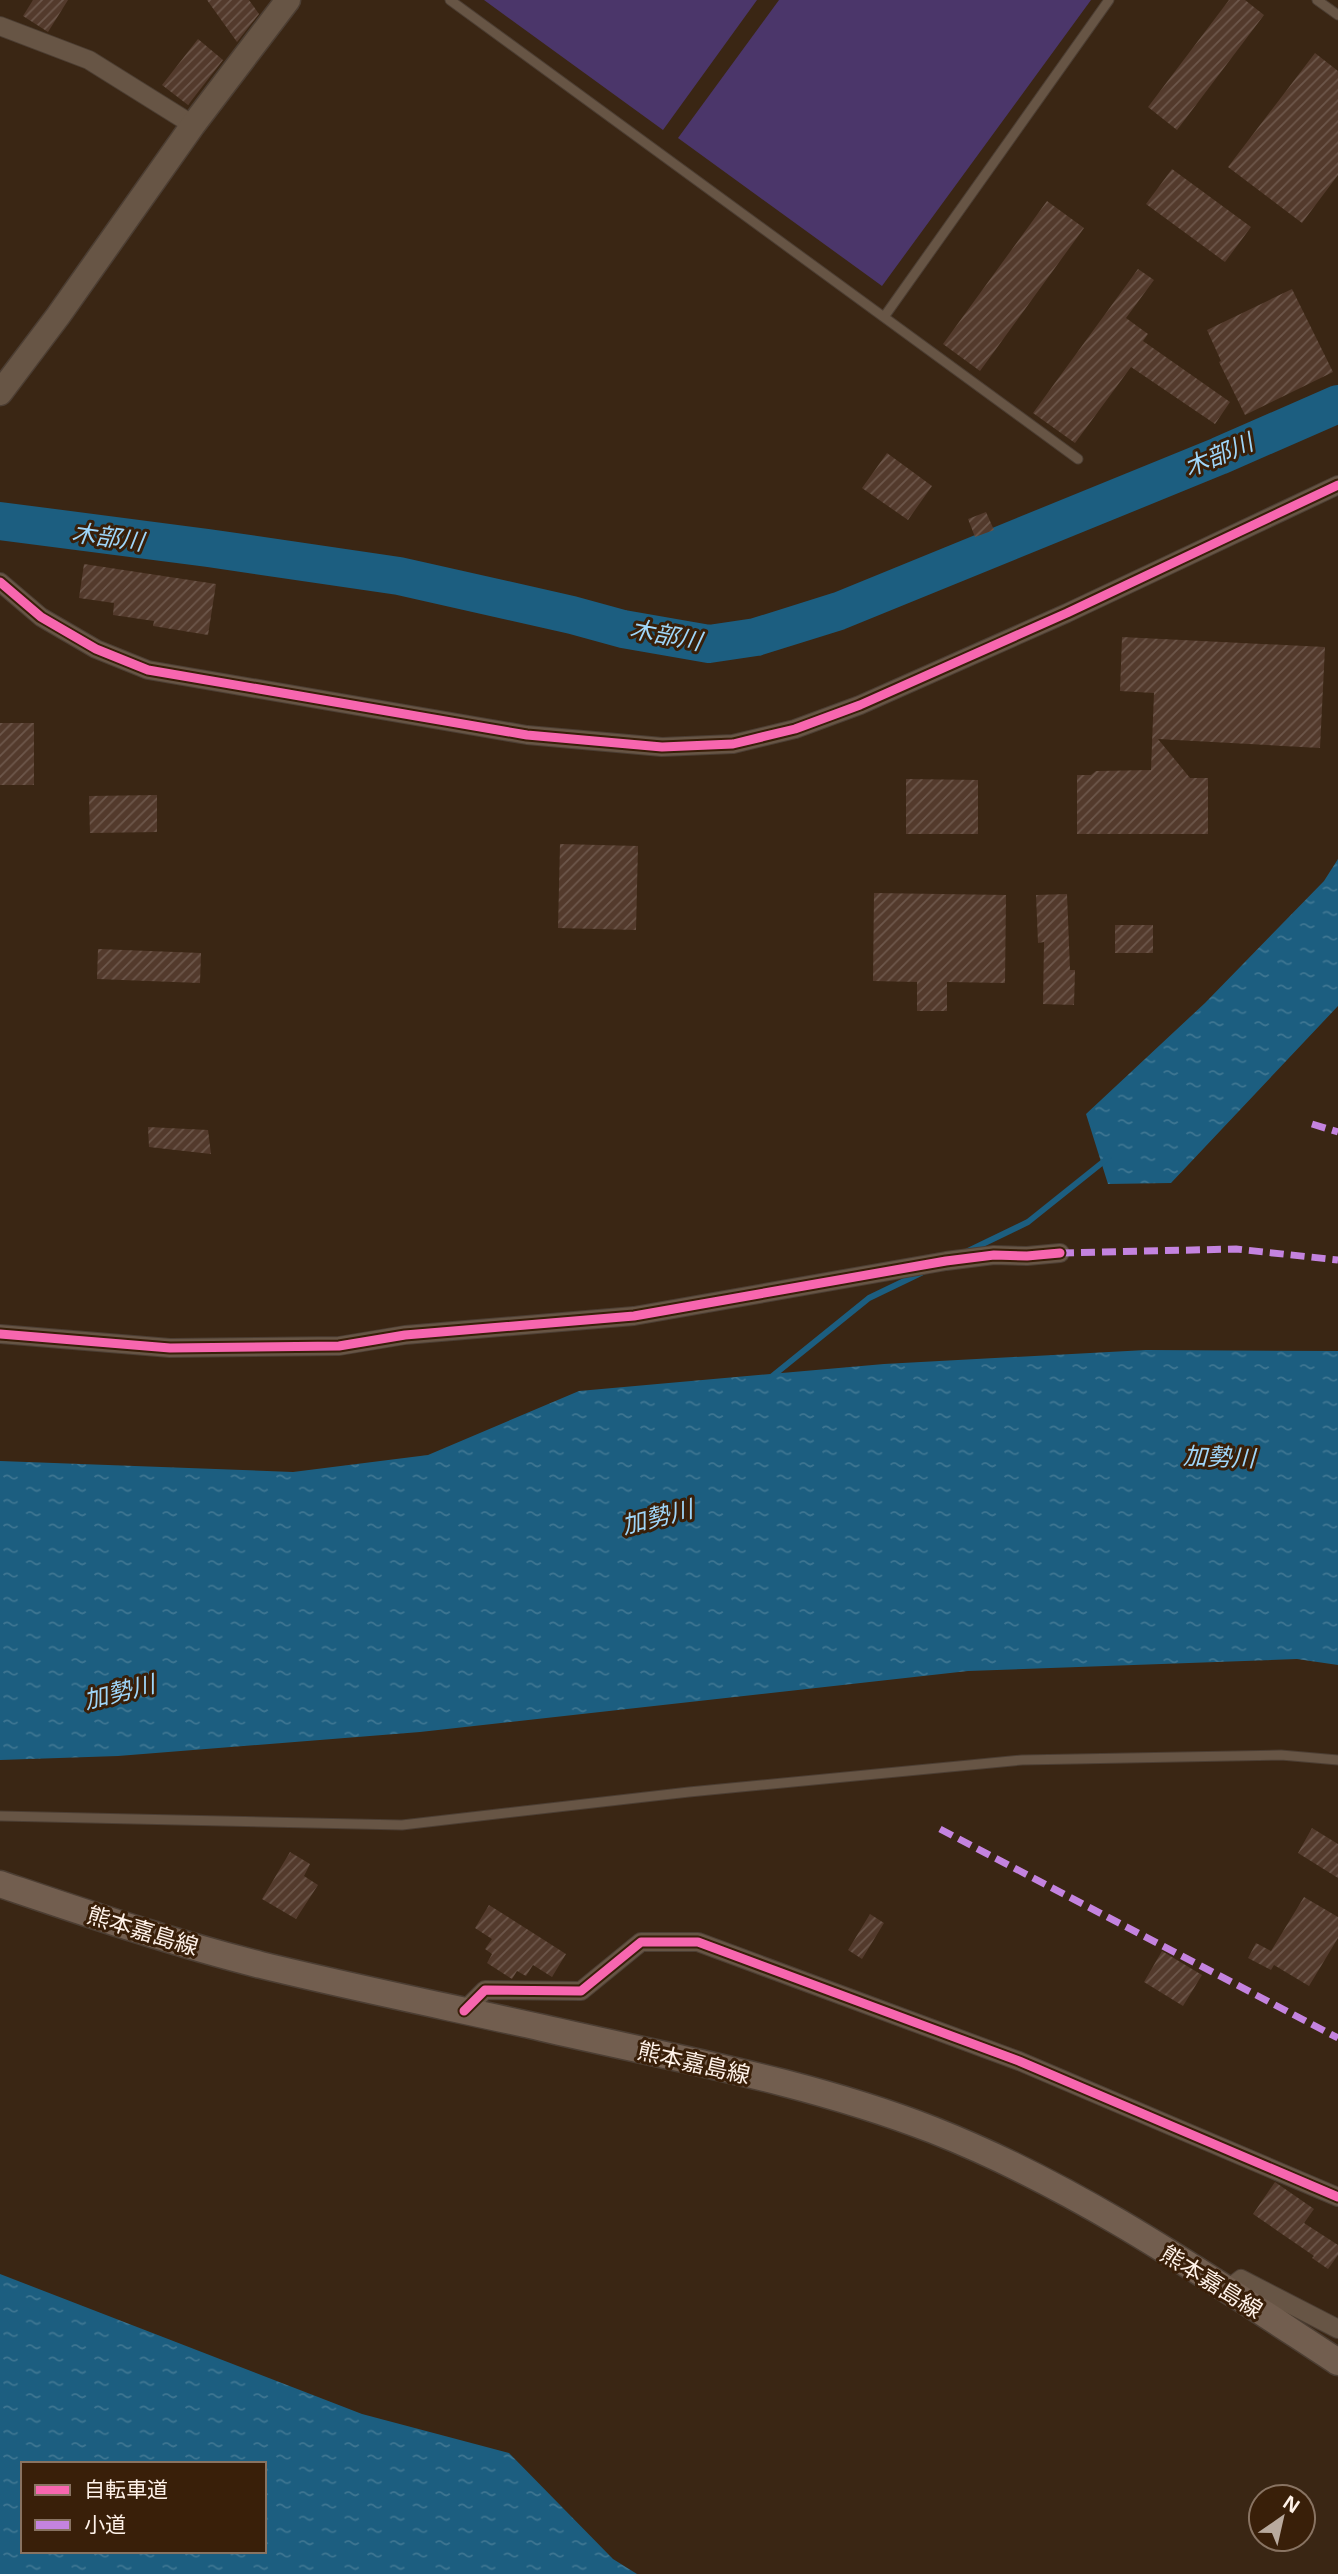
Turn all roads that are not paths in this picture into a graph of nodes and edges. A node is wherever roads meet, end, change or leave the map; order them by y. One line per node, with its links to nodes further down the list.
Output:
1 (288, 0): 7 (street)
2 (450, 0): 8 (lane)
3 (1109, 0): 8 (lane)
4 (1317, 0): 5 (lane)
5 (1338, 15)
6 (0, 26): 7 (street)
7 (193, 125): 9 (street)
8 (884, 317): 10 (lane)
9 (0, 393)
10 (1077, 459)
11 (1338, 485): 12 (street)
12 (0, 582)
13 (1060, 1253): 14 (street)
14 (0, 1334)
15 (1338, 1760): 16 (lane)
16 (0, 1816)
17 (0, 1884): 18 (main road, 熊本嘉島線)
18 (464, 2011): 19 (street); 20 (main road, 熊本嘉島線)
19 (1338, 2197)
20 (1227, 2290): 21 (street); 22 (main road, 熊本嘉島線)
21 (1338, 2329)
22 (1338, 2362)

